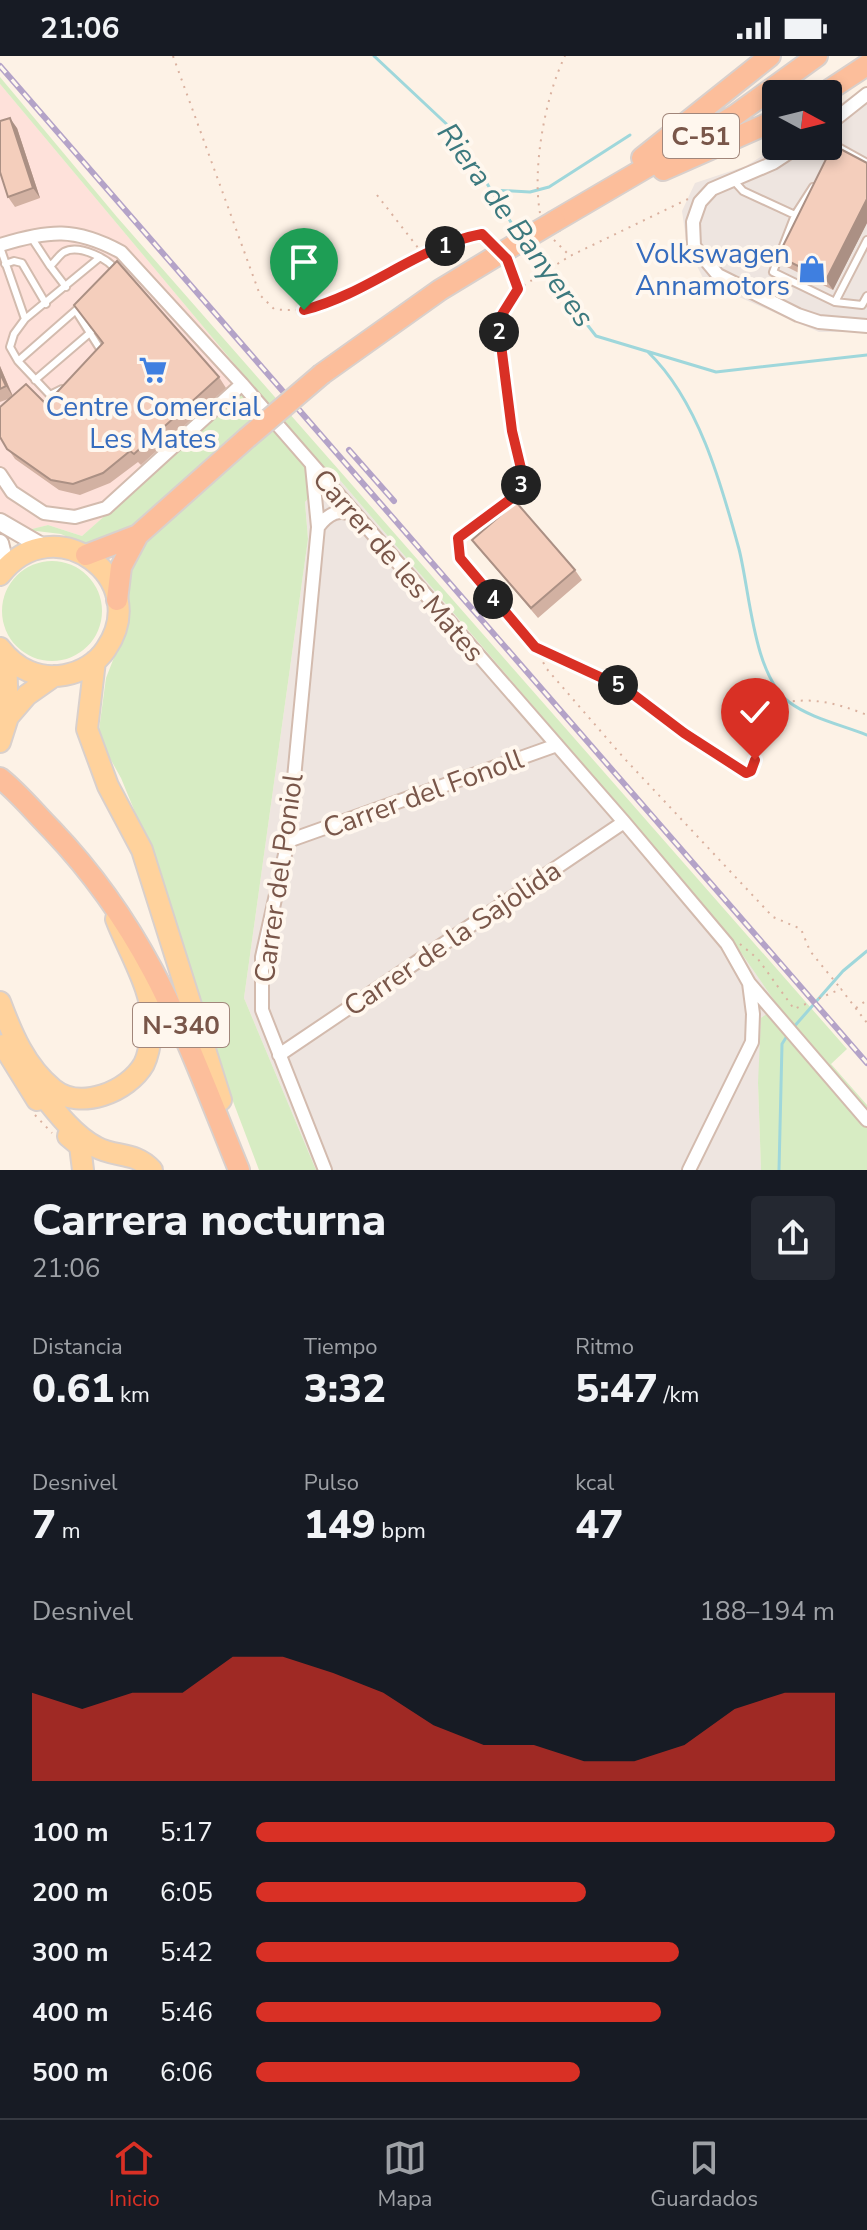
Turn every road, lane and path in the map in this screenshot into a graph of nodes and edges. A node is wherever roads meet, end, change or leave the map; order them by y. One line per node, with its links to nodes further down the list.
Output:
1 (173, 56): 23 (path)
2 (565, 56): 17 (path)
3 (770, 56): 18 (highway, C-51)
4 (817, 56): 18 (highway, C-51)
5 (867, 65): 6 (highway)
6 (842, 81)
7 (867, 94): 8 (street)
8 (842, 114)
9 (762, 126): 18 (highway)
10 (842, 149): 12 (lane)
11 (773, 160): 13 (street)
12 (867, 163)
13 (734, 181): 15 (street); 19 (lane)
14 (816, 181): 19 (lane)
15 (709, 193): 30 (path); 37 (street)
16 (377, 195): 23 (path)
17 (539, 195)
18 (579, 207): 24 (highway, C-51, bridge)
19 (795, 215): 33 (lane)
20 (31, 237): 22 (street, Carrer de les Mates); 27 (lane); 43 (street, Carrer de les Mates)
21 (867, 240): 33 (lane)
22 (0, 246): 26 (lane)
23 (429, 253): 24 (path)
24 (498, 253): 30 (path); 50 (highway, C-51, bridge)
25 (99, 258): 27 (lane); 28 (lane); 29 (lane)
26 (5, 264): 34 (lane); 36 (lane)
27 (50, 266): 29 (lane)
28 (106, 284)
29 (66, 287): 34 (lane)
30 (518, 289): 56 (path)
31 (867, 296): 33 (lane)
32 (86, 302): 35 (lane)
33 (835, 302)
34 (46, 304): 36 (lane)
35 (76, 311): 38 (lane); 40 (lane)
36 (25, 319): 40 (lane)
37 (867, 326)
38 (91, 332): 39 (lane); 41 (lane)
39 (102, 356)
40 (18, 361): 41 (lane)
41 (35, 380): 42 (lane)
42 (68, 384)
43 (242, 384): 44 (street, Carrer de les Mates); 45 (street)
44 (311, 465): 46 (street, Carrer de les Mates); 49 (street, Carrer del Poniol)
45 (0, 474)
46 (336, 492): 48 (street, Carrer de les Mates); 49 (street, Carrer del Poniol)
47 (0, 522): 52 (street)
48 (364, 523): 49 (street); 63 (street, Carrer de les Mates)
49 (318, 527): 66 (street, Carrer del Poniol)
50 (138, 535): 53 (highway, C-51); 55 (highway, C-51)
51 (0, 543): 54 (street)
52 (43, 547): 53 (main road); 54 (main road)
53 (86, 555): 55 (main road)
54 (3, 571)
55 (117, 600): 58 (main road)
56 (535, 647): 60 (path); 70 (path)
57 (3, 652): 59 (main road); 61 (main road)
58 (95, 661): 59 (main road); 83 (main road)
59 (54, 676): 61 (main road)
60 (867, 715)
61 (8, 717): 62 (main road)
62 (0, 742)
63 (557, 745): 65 (street, Carrer de les Mates); 66 (street, Carrer del Fonoll)
64 (4, 782): 67 (highway, N-340)
65 (624, 822): 68 (street, Carrer de les Mates); 77 (street, Carrer de la Sajolida)
66 (288, 841): 77 (street, Carrer del Poniol)
67 (104, 889): 72 (main road); 82 (highway, N-340)
68 (727, 944): 69 (street, Carrer de les Mates); 70 (path)
69 (749, 983): 78 (street); 85 (street)
70 (841, 989): 73 (path)
71 (867, 1000): 73 (path)
72 (0, 1002)
73 (855, 1008): 75 (path)
74 (0, 1021): 79 (main road)
75 (867, 1023)
76 (0, 1037): 80 (main road)
77 (279, 1055): 84 (street, Carrer del Poniol)
78 (867, 1120)
79 (112, 1153): 80 (main road); 81 (main road)
80 (84, 1170)
81 (152, 1170)
82 (239, 1170)
83 (248, 1170)
84 (325, 1170)
85 (689, 1170)

